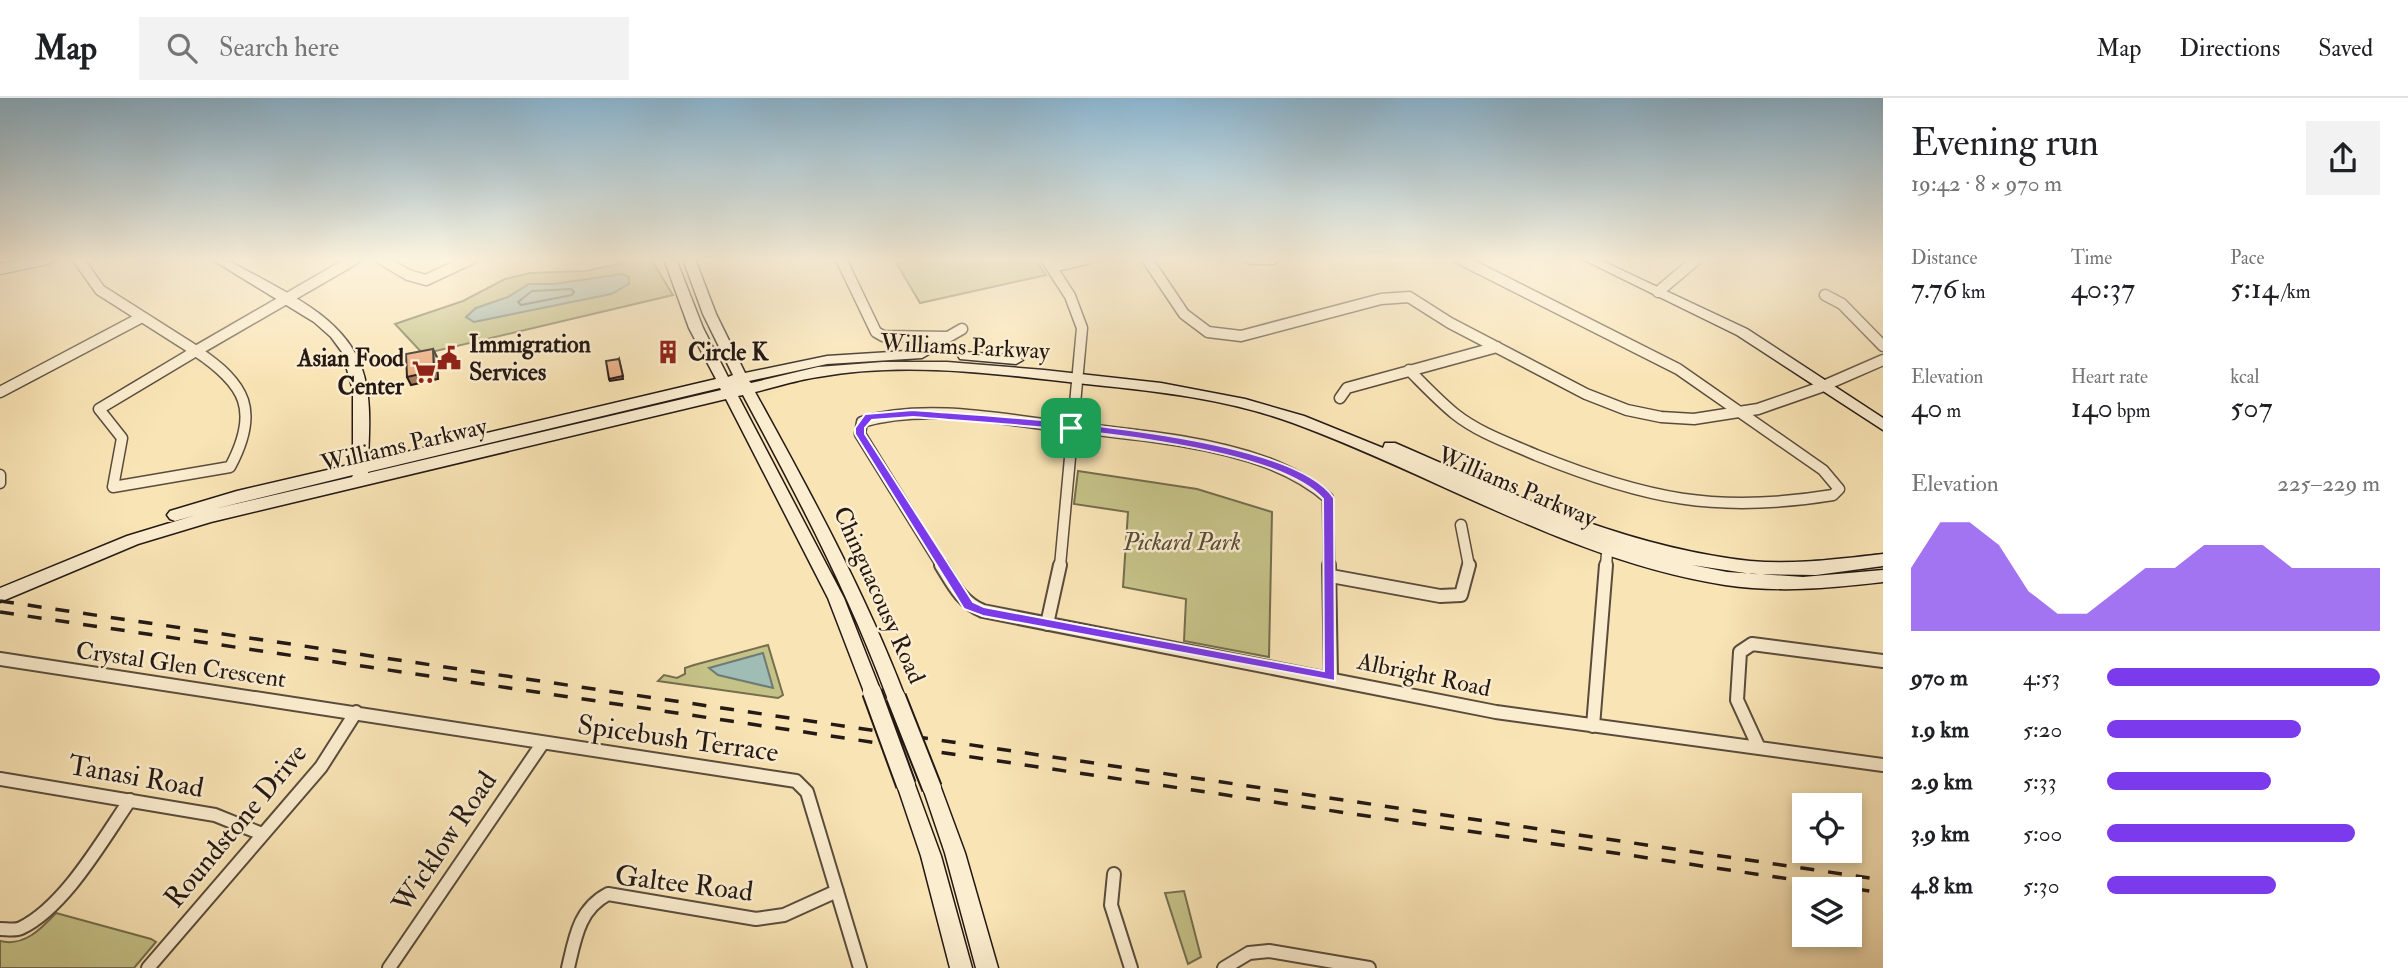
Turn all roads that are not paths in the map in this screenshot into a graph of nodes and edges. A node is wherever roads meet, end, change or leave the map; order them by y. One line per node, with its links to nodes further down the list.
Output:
1 (116, 300): 14 (street)
2 (284, 300): 18 (street)
3 (286, 300): 29 (main road)
4 (685, 300): 22 (main road, Chinguacousy Road)
5 (705, 300): 22 (main road, Chinguacousy Road)
6 (860, 300): 15 (street)
7 (1071, 300): 21 (street)
8 (1175, 300): 9 (street)
9 (1386, 300)
10 (1414, 300): 17 (street)
11 (1540, 300): 26 (street)
12 (1674, 300): 23 (main road)
13 (1834, 300): 16 (street)
14 (142, 317): 18 (street); 24 (street)
15 (962, 329)
16 (1883, 346)
17 (1497, 347): 20 (street); 26 (street)
18 (195, 352): 18 (street)
19 (1883, 360): 23 (street)
20 (1409, 370): 25 (street); 26 (street)
21 (1079, 373): 22 (main road, Williams Parkway); 28 (street); 33 (main road, Williams Parkway)
22 (737, 387): 29 (main road, Williams Parkway); 58 (main road, Chinguacousy Road, bridge); 59 (main road, Chinguacousy Road, bridge)
23 (1825, 387): 26 (street); 27 (main road)
24 (0, 392)
25 (1340, 398)
26 (1744, 415)
27 (1883, 425)
28 (1071, 428): 35 (street); 39 (street); 39 (street, Albright Road)
29 (360, 474): 37 (main road, Williams Parkway); 38 (main road, Williams Parkway)
30 (0, 475): 31 (street)
31 (0, 484)
32 (1461, 525): 35 (street)
33 (1608, 545): 34 (main road, Williams Parkway); 36 (main road, Williams Parkway); 44 (street)
34 (1883, 560)
35 (1331, 576): 42 (street)
36 (1883, 576)
37 (0, 586)
38 (0, 596)
39 (1047, 624): 42 (street, Albright Road)
40 (0, 659): 43 (street, Crystal Glen Crescent)
41 (1883, 661): 46 (street)
42 (1331, 677): 44 (street, Albright Road)
43 (356, 712): 45 (street, Spicebush Terrace); 50 (street, Roundstone Drive)
44 (1593, 726): 46 (street, Albright Road)
45 (542, 744): 52 (street, Spicebush Terrace); 55 (street, Wicklow Road)
46 (1759, 748): 47 (street, Albright Road)
47 (1883, 765)
48 (0, 779): 49 (street, Tanasi Road)
49 (130, 800): 50 (street, Tanasi Road); 53 (street)
50 (262, 834): 54 (street, Roundstone Drive)
51 (1114, 874): 60 (street)
52 (836, 891): 56 (street, Galtee Road); 57 (street, Spicebush Terrace)
53 (0, 929)
54 (148, 968)
55 (389, 968)
56 (568, 968)
57 (860, 968)
58 (961, 968)
59 (987, 968)
60 (1131, 968)
61 (1224, 968): 62 (street)
62 (1369, 968)

